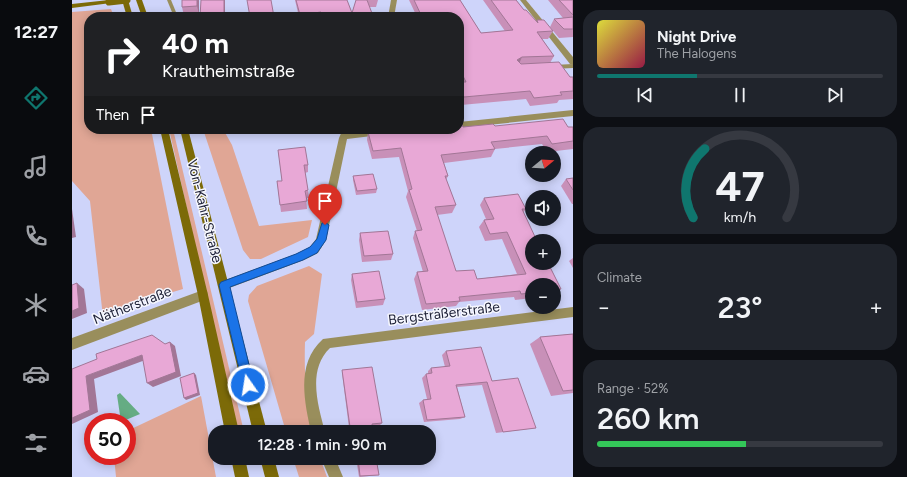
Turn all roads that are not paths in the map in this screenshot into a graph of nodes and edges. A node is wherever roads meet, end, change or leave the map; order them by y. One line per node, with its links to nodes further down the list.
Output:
1 (126, 0): 6 (main road, bridge); 7 (main road)
2 (139, 0): 8 (main road)
3 (169, 0): 9 (lane)
4 (394, 0): 10 (street)
5 (523, 0): 11 (street)
6 (72, 6)
7 (129, 12)
8 (143, 12)
9 (174, 12)
10 (392, 12)
11 (573, 62)
12 (573, 66): 13 (lane)
13 (550, 67)
14 (573, 113): 15 (street)
15 (464, 124)
16 (165, 134): 20 (main road, Von-Kahr-Straße)
17 (185, 134): 19 (main road, Von-Kahr-Straße)
18 (346, 134): 19 (street)
19 (224, 285): 24 (main road, Von-Kahr-Straße)
20 (203, 295): 22 (street, Nätherstraße); 23 (main road, Von-Kahr-Straße)
21 (573, 312): 25 (street, Bergsträßerstraße)
22 (72, 344)
23 (231, 425)
24 (258, 425)
25 (316, 425)
26 (239, 465): 29 (main road)
27 (269, 465): 30 (main road)
28 (331, 465): 31 (street)
29 (242, 477)
30 (272, 477)
31 (336, 477)

